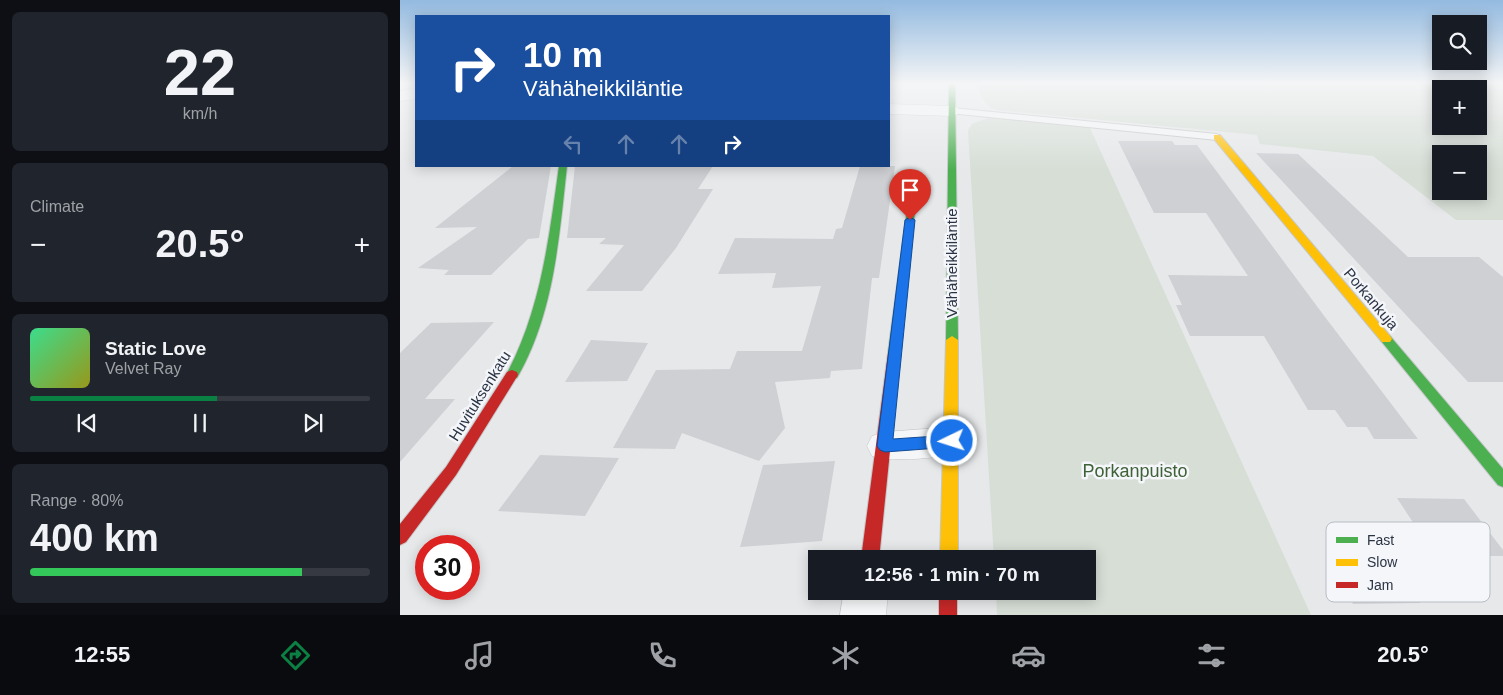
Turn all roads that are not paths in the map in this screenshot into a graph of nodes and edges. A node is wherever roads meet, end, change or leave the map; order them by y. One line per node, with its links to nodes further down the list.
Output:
1 (952, 113): 6 (street, Vähäheikkiläntie)
2 (969, 113): 3 (lane)
3 (1217, 137): 8 (street, Porkankuja)
4 (563, 167): 9 (street, Huvituksenkatu)
5 (914, 182): 7 (street)
6 (952, 441): 7 (street); 11 (street, Vähäheikkiläntie)
7 (885, 446): 10 (street)
8 (1503, 480)
9 (400, 537)
10 (871, 550)
11 (949, 550)
12 (865, 600): 14 (street)
13 (948, 600): 15 (street)
14 (863, 615)
15 (948, 615)

